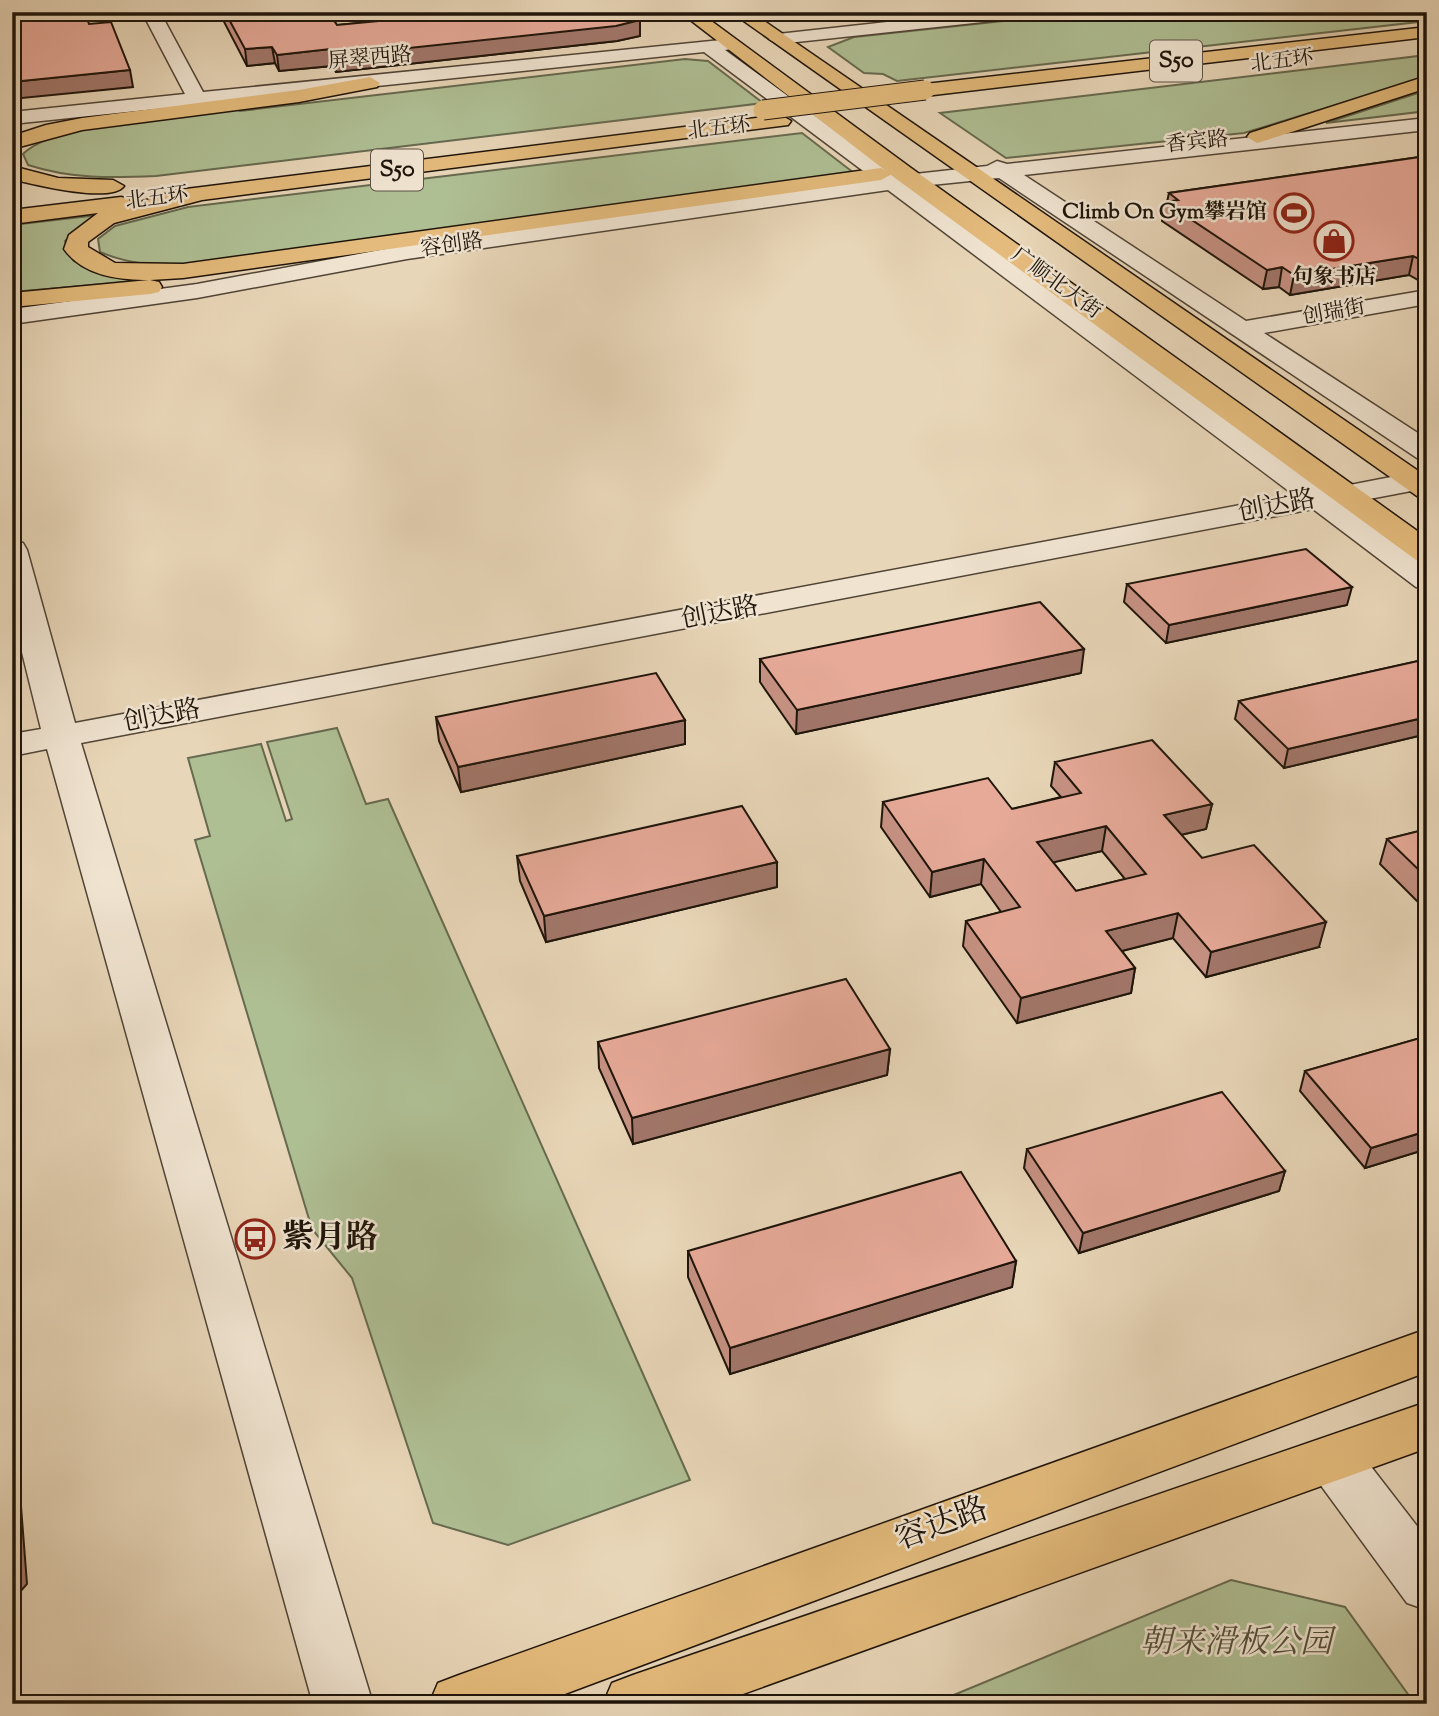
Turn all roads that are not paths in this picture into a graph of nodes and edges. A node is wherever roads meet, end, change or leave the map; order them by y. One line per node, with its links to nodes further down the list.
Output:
1 (151, 12): 17 (street)
2 (688, 12): 11 (main road)
3 (738, 12): 10 (main road, 广顺北大街)
4 (934, 12): 6 (street)
5 (1029, 12): 7 (street)
6 (914, 13): 8 (street)
7 (959, 16): 10 (street)
8 (809, 17)
9 (1427, 32): 16 (main road, 北五环 / S50)
10 (778, 39): 24 (main road, 广顺北大街)
11 (731, 44): 13 (street, 屏翠西路); 26 (main road)
12 (1427, 45): 16 (main road, 北五环 / S50)
13 (709, 47): 15 (street, 屏翠西路); 26 (street)
14 (1427, 82): 22 (main road)
15 (370, 83): 17 (street, 屏翠西路); 23 (main road)
16 (933, 96): 27 (main road, 北五环 / S50, bridge); 28 (main road, 北五环 / S50)
17 (197, 99): 18 (street, 屏翠西路)
18 (49, 115): 20 (main road)
19 (1427, 117): 22 (street, 香宾路)
20 (12, 120)
21 (1427, 124): 22 (street, 香宾路)
22 (1252, 141): 24 (street, 香宾路)
23 (12, 143)
24 (986, 171): 26 (street, 香宾路); 32 (street); 33 (main road, 广顺北大街)
25 (12, 172): 29 (main road, 北五环)
26 (898, 178): 28 (main road); 31 (street, 容创路); 38 (street)
27 (160, 183)
28 (202, 194): 30 (main road, 北五环 / S50)
29 (12, 201)
30 (12, 217)
31 (407, 252): 35 (main road); 36 (street, 容创路)
32 (1135, 258): 33 (main road); 37 (street)
33 (1138, 287): 39 (main road, 广顺北大街)
34 (1427, 297): 37 (street, 创瑞街)
35 (12, 300)
36 (12, 317)
37 (1242, 329): 41 (street)
38 (1116, 338): 40 (main road, 广顺北大街); 43 (street)
39 (1355, 441): 40 (main road); 42 (main road, 广顺北大街)
40 (1284, 450): 43 (main road, 广顺北大街)
41 (1427, 452)
42 (1422, 483): 43 (street, 创达路)
43 (1332, 497): 44 (main road, 广顺北大街); 46 (street); 47 (street, 创达路)
44 (1422, 538)
45 (12, 550): 47 (street)
46 (1427, 580)
47 (61, 736): 48 (street, 创达路); 53 (street)
48 (12, 745)
49 (1427, 1350): 54 (main road, 容达路)
50 (1427, 1425): 51 (main road)
51 (1333, 1459): 52 (street); 55 (main road)
52 (1427, 1584)
53 (342, 1704)
54 (459, 1704)
55 (632, 1704)

